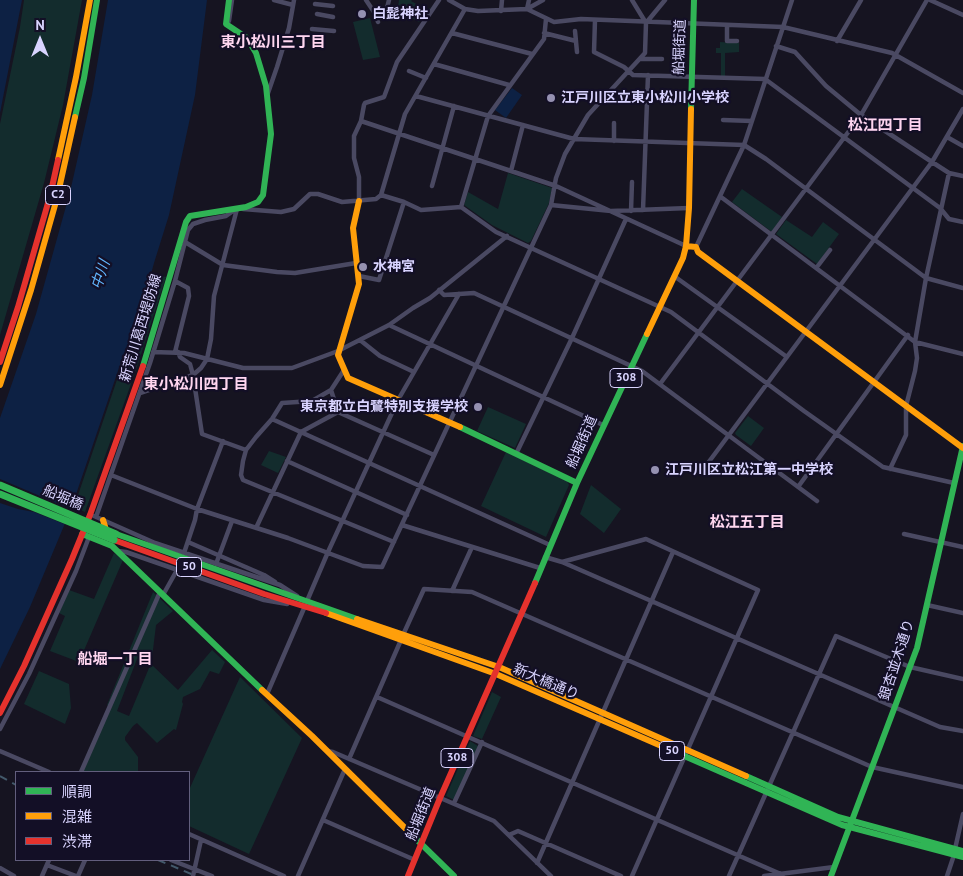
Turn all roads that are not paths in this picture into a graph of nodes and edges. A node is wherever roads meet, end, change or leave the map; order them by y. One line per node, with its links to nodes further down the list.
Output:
1 (90, 0): 143 (main road, C2)
2 (97, 0): 153 (main road, C2)
3 (229, 0): 35 (main road)
4 (232, 0): 35 (street)
5 (274, 0): 19 (street)
6 (366, 0): 25 (street)
7 (389, 0): 25 (street)
8 (439, 0): 68 (street)
9 (449, 0): 23 (street)
10 (502, 0): 24 (street)
11 (529, 0): 22 (street)
12 (543, 0): 22 (street)
13 (632, 0): 32 (street)
14 (665, 0): 32 (street)
15 (694, 0): 33 (main road, 船堀街道 / 308)
16 (792, 0): 36 (street)
17 (861, 0): 44 (street)
18 (928, 0): 27 (street); 48 (street)
19 (293, 2): 60 (street)
20 (315, 4): 21 (street)
21 (333, 6)
22 (527, 9): 24 (street); 29 (street)
23 (466, 10): 24 (street); 41 (street)
24 (501, 10)
25 (374, 12): 31 (street)
26 (317, 14): 28 (street)
27 (963, 15)
28 (333, 17)
29 (546, 19): 30 (street); 40 (street)
30 (595, 20): 32 (street); 53 (street)
31 (378, 22)
32 (646, 23): 33 (street); 49 (street)
33 (694, 24): 34 (street); 55 (main road, 船堀街道 / 308)
34 (727, 25): 36 (street); 43 (street)
35 (229, 26): 60 (main road, 新荒川葛西堤防線)
36 (783, 27): 44 (street); 45 (street)
37 (312, 29): 38 (street)
38 (334, 31)
39 (575, 31): 42 (street)
40 (544, 32): 42 (street); 47 (street)
41 (452, 33): 47 (street); 51 (street)
42 (576, 41): 46 (street)
43 (737, 41)
44 (837, 41): 48 (street)
45 (776, 46): 57 (street); 64 (street)
46 (577, 52)
47 (532, 54): 58 (street)
48 (895, 54): 59 (street); 64 (street)
49 (641, 59): 50 (street); 53 (street)
50 (662, 59)
51 (434, 64): 56 (street); 58 (street)
52 (409, 71): 56 (street)
53 (630, 72): 54 (street); 74 (street)
54 (648, 75): 55 (street); 76 (street)
55 (692, 77): 57 (street); 77 (main road, 船堀街道 / 308)
56 (426, 78): 61 (street)
57 (766, 79): 67 (street); 72 (street)
58 (509, 85): 65 (street)
59 (963, 93)
60 (267, 94): 97 (main road, 新荒川葛西堤防線)
61 (416, 96): 62 (street); 71 (street)
62 (454, 106): 65 (street); 80 (street)
63 (963, 109): 73 (street)
64 (861, 114): 72 (street); 82 (street)
65 (488, 116): 70 (street); 81 (street)
66 (723, 120): 67 (street)
67 (752, 121): 78 (street)
68 (361, 122): 71 (street); 93 (street)
69 (614, 123): 75 (street)
70 (523, 125): 74 (street); 83 (street)
71 (398, 134): 80 (street); 91 (street)
72 (844, 137): 89 (street); 90 (street)
73 (947, 137): 79 (street); 82 (street)
74 (574, 139): 75 (street); 88 (street)
75 (614, 141): 76 (street)
76 (645, 142): 77 (street); 100 (street)
77 (690, 143): 78 (street); 98 (main road, 船堀街道 / 308)
78 (744, 145): 90 (street); 92 (street)
79 (963, 146)
80 (442, 148): 81 (street); 87 (street)
81 (474, 159): 83 (street); 96 (street)
82 (932, 162): 84 (street); 89 (street)
83 (511, 171): 88 (street)
84 (949, 172): 85 (street); 99 (street)
85 (963, 176)
86 (632, 182): 102 (street)
87 (432, 186)
88 (554, 186): 95 (street); 101 (street)
89 (912, 188): 99 (street); 107 (street)
90 (806, 189): 105 (street); 107 (street)
91 (381, 195): 93 (street); 94 (street)
92 (720, 197): 105 (street); 111 (street)
93 (359, 201): 97 (street); 113 (main road)
94 (404, 202): 96 (street); 116 (street)
95 (551, 205): 101 (street); 110 (street)
96 (461, 207): 106 (street)
97 (237, 208): 108 (street); 114 (street); 149 (main road, 新荒川葛西堤防線)
98 (688, 208): 100 (street); 109 (main road, 船堀街道 / 308)
99 (940, 208): 104 (street); 119 (street)
100 (643, 210): 102 (street)
101 (611, 211): 102 (street); 103 (street)
102 (631, 211)
103 (626, 219): 109 (street); 118 (street)
104 (963, 222)
105 (772, 234): 115 (street); 121 (street)
106 (507, 236): 110 (street); 124 (street)
107 (874, 240): 119 (street); 122 (street)
108 (184, 242): 114 (street); 120 (street)
109 (686, 246): 111 (main road); 117 (main road, 船堀街道 / 308)
110 (532, 247): 118 (street); 127 (street)
111 (696, 247): 121 (main road)
112 (830, 250): 115 (street)
113 (356, 263): 114 (street); 116 (main road)
114 (223, 265): 142 (street)
115 (817, 267): 122 (street)
116 (359, 276): 137 (main road)
117 (674, 276): 126 (main road, 船堀街道 / 308); 128 (street)
118 (598, 278): 126 (street); 133 (street)
119 (926, 278): 123 (street); 135 (street)
120 (175, 281): 138 (street); 139 (street)
121 (738, 281): 128 (street); 131 (main road)
122 (841, 285): 131 (street); 132 (street)
123 (963, 288)
124 (439, 290): 125 (street); 129 (street)
125 (459, 294): 127 (street); 136 (street)
126 (660, 306): 130 (street); 145 (main road, 船堀街道 / 308)
127 (504, 307): 133 (street); 144 (street)
128 (718, 307): 130 (street); 141 (street)
129 (389, 325): 134 (street); 136 (street)
130 (699, 332): 151 (street); 152 (street)
131 (807, 332): 141 (street); 150 (main road)
132 (908, 335): 135 (street); 150 (street)
133 (572, 338): 145 (street); 156 (street)
134 (360, 340): 137 (street); 147 (street)
135 (915, 342): 140 (street); 158 (street)
136 (430, 344): 144 (street); 147 (street)
137 (338, 350): 142 (street); 146 (main road)
138 (153, 352): 139 (street); 149 (street)
139 (176, 352): 142 (street); 148 (street)
140 (963, 354)
141 (787, 357): 151 (street)
142 (207, 359): 148 (street)
143 (0, 362)
144 (476, 365): 156 (street); 161 (street)
145 (632, 366): 152 (street); 162 (main road, 船堀街道 / 308)
146 (344, 370): 154 (street); 157 (main road)
147 (414, 372): 157 (street)
148 (193, 375): 155 (street); 167 (street)
149 (142, 377): 155 (street); 188 (main road, 新荒川葛西堤防線)
150 (874, 382): 158 (main road); 165 (street)
151 (767, 383): 165 (street); 166 (street)
152 (660, 384): 166 (street)
153 (0, 385)
154 (331, 390): 159 (street); 160 (street)
155 (140, 393): 176 (street)
156 (542, 396): 162 (street); 170 (street)
157 (398, 400): 161 (main road); 164 (street)
158 (906, 406): 168 (main road); 175 (street)
159 (338, 412): 163 (street); 164 (street)
160 (272, 419): 163 (street); 169 (street)
161 (449, 422): 170 (main road); 171 (street)
162 (603, 425): 177 (main road, 船堀街道 / 308)
163 (301, 432): 172 (street); 173 (street)
164 (383, 432): 171 (street); 173 (street)
165 (836, 434): 175 (street); 181 (street)
166 (729, 435): 174 (street); 181 (street)
167 (223, 441): 169 (street); 186 (street)
168 (963, 447): 178 (main road, 銀杏並木通り)
169 (246, 450): 182 (street)
170 (516, 454): 177 (main road)
171 (434, 455): 180 (street)
172 (287, 461): 182 (street); 183 (street)
173 (369, 463): 180 (street); 183 (street)
174 (708, 463)
175 (890, 469): 178 (street)
176 (111, 475): 186 (street); 188 (street)
177 (577, 483): 199 (main road, 船堀街道 / 308)
178 (954, 483): 198 (main road, 銀杏並木通り)
179 (0, 485): 195 (main road, 船堀橋 / 50, bridge)
180 (420, 486): 187 (street); 199 (street)
181 (798, 487): 185 (street)
182 (272, 492): 190 (street); 192 (street)
183 (356, 492): 187 (street); 190 (street)
184 (0, 494): 195 (main road, 船堀橋 / 50, bridge)
185 (817, 501)
186 (197, 509): 189 (street); 196 (street)
187 (407, 515): 191 (street)
188 (96, 517): 194 (main road, 新荒川葛西堤防線); 195 (main road); 205 (street)
189 (232, 521): 192 (street); 206 (street)
190 (342, 521): 197 (street); 203 (street)
191 (402, 525): 197 (street); 200 (street)
192 (256, 528): 203 (street)
193 (904, 534): 198 (street)
194 (85, 535): 195 (main road); 231 (main road, 新荒川葛西堤防線); 233 (street)
195 (114, 540): 202 (main road); 216 (main road, 新大橋通り / 50)
196 (188, 542): 205 (street); 206 (street)
197 (394, 542): 203 (street)
198 (941, 542): 201 (street); 217 (main road, 銀杏並木通り)
199 (550, 545): 207 (main road, 船堀街道 / 308)
200 (472, 547): 210 (street); 213 (street)
201 (963, 547)
202 (118, 551): 211 (street); 214 (main road)
203 (328, 552): 216 (street)
204 (673, 552): 208 (street); 215 (street); 221 (street)
205 (184, 553): 209 (street)
206 (219, 555): 209 (street); 212 (street)
207 (545, 557): 208 (street); 210 (main road, 船堀街道 / 308)
208 (562, 562): 215 (street)
209 (216, 564): 212 (street)
210 (540, 568): 219 (main road, 船堀街道 / 308)
211 (177, 570): 214 (street); 216 (street)
212 (280, 585): 216 (street)
213 (452, 590): 219 (street); 220 (street)
214 (162, 594): 227 (main road); 245 (street)
215 (651, 602): 221 (street); 222 (street)
216 (304, 603): 220 (main road, 新大橋通り / 50); 227 (street)
217 (927, 605): 218 (street); 223 (main road, 銀杏並木通り)
218 (963, 613)
219 (521, 614): 222 (street); 224 (main road, 船堀街道 / 308)
220 (402, 638): 224 (main road, 新大橋通り / 50); 229 (street)
221 (737, 640): 225 (street); 228 (street)
222 (626, 660): 228 (street); 232 (street)
223 (910, 667): 225 (street); 226 (street); 230 (main road, 銀杏並木通り)
224 (497, 670): 232 (main road, 新大橋通り / 50); 236 (main road, 船堀街道 / 308)
225 (819, 674): 230 (street); 235 (street)
226 (963, 679)
227 (267, 694): 238 (main road)
228 (712, 696): 235 (street); 240 (street)
229 (377, 697): 236 (street); 241 (street)
230 (894, 708): 234 (street); 242 (main road, 銀杏並木通り)
231 (0, 713)
232 (602, 716): 240 (main road, 新大橋通り / 50); 246 (street)
233 (0, 729)
234 (963, 731)
235 (793, 732): 242 (street); 248 (street)
236 (467, 736): 237 (street); 249 (main road, 船堀街道 / 308)
237 (482, 742): 246 (street); 250 (street)
238 (327, 751): 241 (street); 243 (main road)
239 (1, 753): 244 (street)
240 (687, 753): 248 (main road, 新大橋通り / 50); 253 (street)
241 (349, 759): 249 (street)
242 (872, 767): 247 (street); 254 (main road, 銀杏並木通り)
243 (345, 769): 252 (street); 259 (main road)
244 (46, 771)
245 (81, 771)
246 (572, 782): 253 (street); 258 (street)
247 (963, 787)
248 (768, 789): 254 (main road, 新大橋通り / 50); 262 (street)
249 (440, 798): 250 (street); 259 (main road, 船堀街道 / 308)
250 (454, 803): 256 (street)
251 (963, 814): 261 (street)
252 (323, 820): 264 (street); 279 (street)
253 (658, 820): 262 (street); 284 (street)
254 (850, 824): 261 (main road, 新大橋通り / 50); 269 (main road, 銀杏並木通り)
255 (190, 834): 257 (street)
256 (509, 835): 258 (street); 268 (street)
257 (201, 840): 271 (street); 278 (street)
258 (546, 843): 268 (street); 283 (street)
259 (422, 844): 264 (main road, 船堀街道 / 308); 281 (main road)
260 (963, 851): 261 (main road, 新大橋通り / 50)
261 (955, 852): 263 (main road, 新大橋通り / 50); 288 (street)
262 (739, 855): 273 (street); 285 (street)
263 (963, 857)
264 (415, 860): 280 (main road, 船堀街道 / 308)
265 (84, 861): 275 (street)
266 (174, 861): 271 (street)
267 (48, 862): 274 (street); 275 (street)
268 (537, 863): 282 (street)
269 (834, 867): 273 (street); 287 (main road, 銀杏並木通り)
270 (0, 868): 272 (street)
271 (195, 869): 276 (street); 277 (street)
272 (11, 875)
273 (783, 875): 286 (street)
274 (42, 876)
275 (77, 876)
276 (193, 876)
277 (212, 876)
278 (284, 876)
279 (298, 876)
280 (408, 876)
281 (454, 876)
282 (551, 876)
283 (621, 876)
284 (632, 876)
285 (729, 876)
286 (764, 876)
287 (831, 876)
288 (947, 876)

